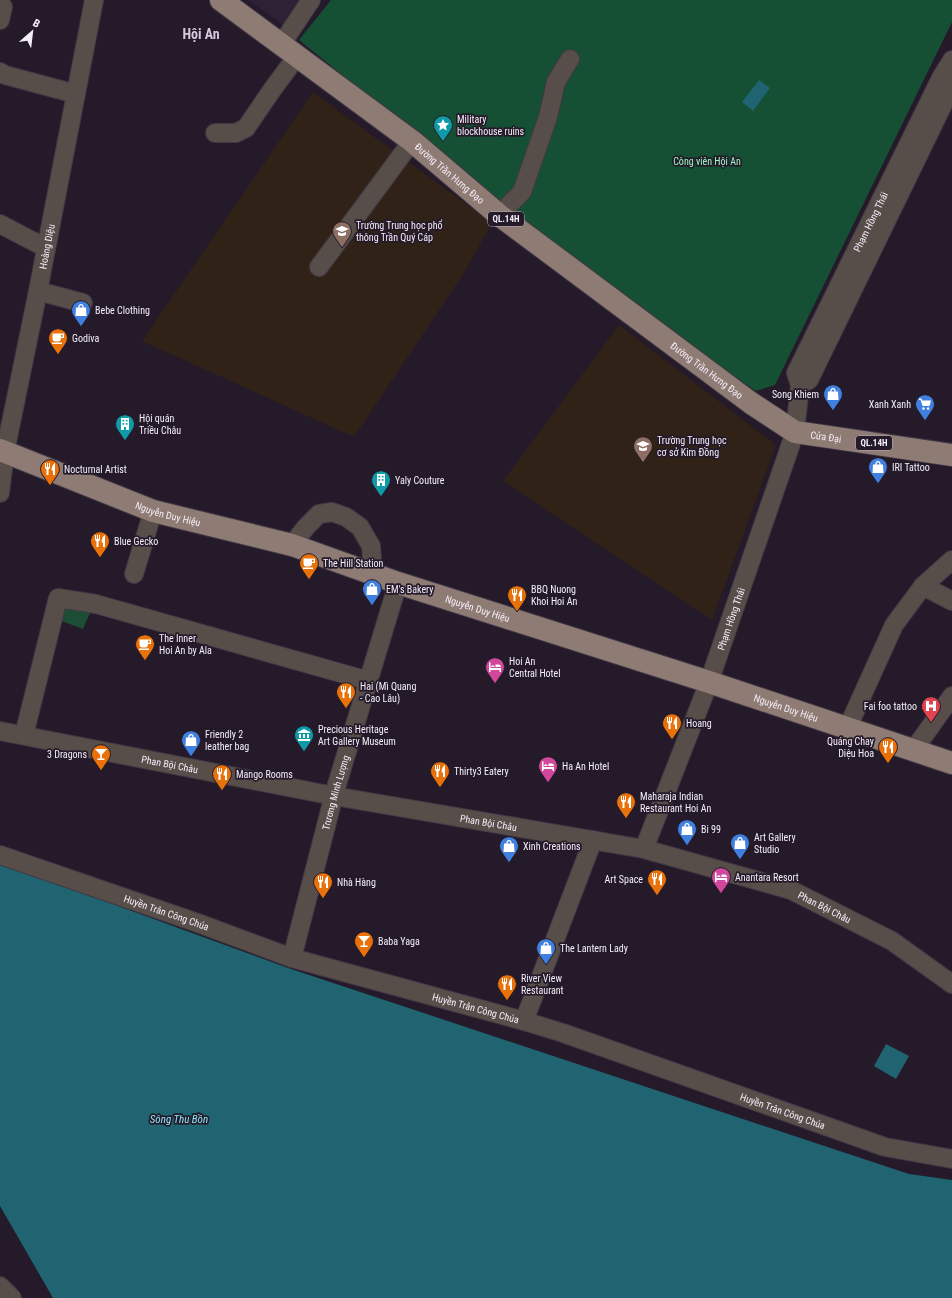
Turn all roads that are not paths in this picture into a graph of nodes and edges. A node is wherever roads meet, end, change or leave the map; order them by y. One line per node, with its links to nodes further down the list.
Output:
1 (94, 0): 9 (street, Hoàng Diệu)
2 (221, 0): 4 (main road, Đường Trần Hưng Đạo / QL.14H)
3 (311, 0): 4 (street)
4 (289, 50): 10 (street); 11 (main road, Đường Trần Hưng Đạo / QL.14H)
5 (570, 59): 13 (street)
6 (952, 60): 12 (street, Phạm Hồng Thái)
7 (0, 72): 9 (street)
8 (952, 86): 12 (street, Phạm Hồng Thái)
9 (76, 94): 15 (street, Hoàng Diệu)
10 (215, 133)
11 (412, 141): 13 (main road, Đường Trần Hưng Đạo / QL.14H); 16 (street)
12 (886, 204): 19 (street, Phạm Hồng Thái)
13 (499, 215): 19 (main road, Đường Trần Hưng Đạo / QL.14H)
14 (0, 224): 15 (street)
15 (46, 248): 17 (street, Hoàng Diệu)
16 (319, 267)
17 (38, 291): 18 (street); 20 (street, Hoàng Diệu)
18 (83, 303)
19 (796, 432): 21 (main road, Cửa Đại / QL.14H); 32 (street, Phạm Hồng Thái)
20 (3, 451): 22 (street, Hoàng Diệu); 23 (main road, Nguyễn Duy Hiệu)
21 (952, 455)
22 (0, 493)
23 (153, 511): 24 (main road, Nguyễn Duy Hiệu); 26 (street)
24 (292, 545): 27 (main road, Nguyễn Duy Hiệu); 27 (street)
25 (952, 560): 29 (street)
26 (134, 574)
27 (373, 574): 28 (main road, Nguyễn Duy Hiệu)
28 (398, 583): 31 (street, Trương Minh Lượng); 32 (main road, Nguyễn Duy Hiệu)
29 (923, 586): 30 (street); 34 (street)
30 (952, 601)
31 (369, 681): 36 (street); 39 (street, Trương Minh Lượng)
32 (709, 682): 34 (main road, Nguyễn Duy Hiệu); 41 (street, Phạm Hồng Thái)
33 (952, 696): 37 (street)
34 (847, 729): 37 (main road, Nguyễn Duy Hiệu)
35 (0, 730): 36 (street, Phan Bội Châu)
36 (24, 736): 39 (street, Phan Bội Châu)
37 (913, 751): 38 (main road, Nguyễn Duy Hiệu)
38 (952, 763)
39 (334, 796): 40 (street, Phan Bội Châu); 43 (street, Trương Minh Lượng)
40 (593, 840): 41 (street, Phan Bội Châu); 45 (street)
41 (644, 849): 44 (street, Phan Bội Châu)
42 (0, 855): 43 (street, Huyền Trân Công Chúa)
43 (292, 958): 45 (street, Huyền Trân Công Chúa)
44 (952, 984)
45 (524, 1021): 46 (street, Huyền Trân Công Chúa)
46 (952, 1159)
47 (0, 1286): 48 (street)
48 (12, 1298)

